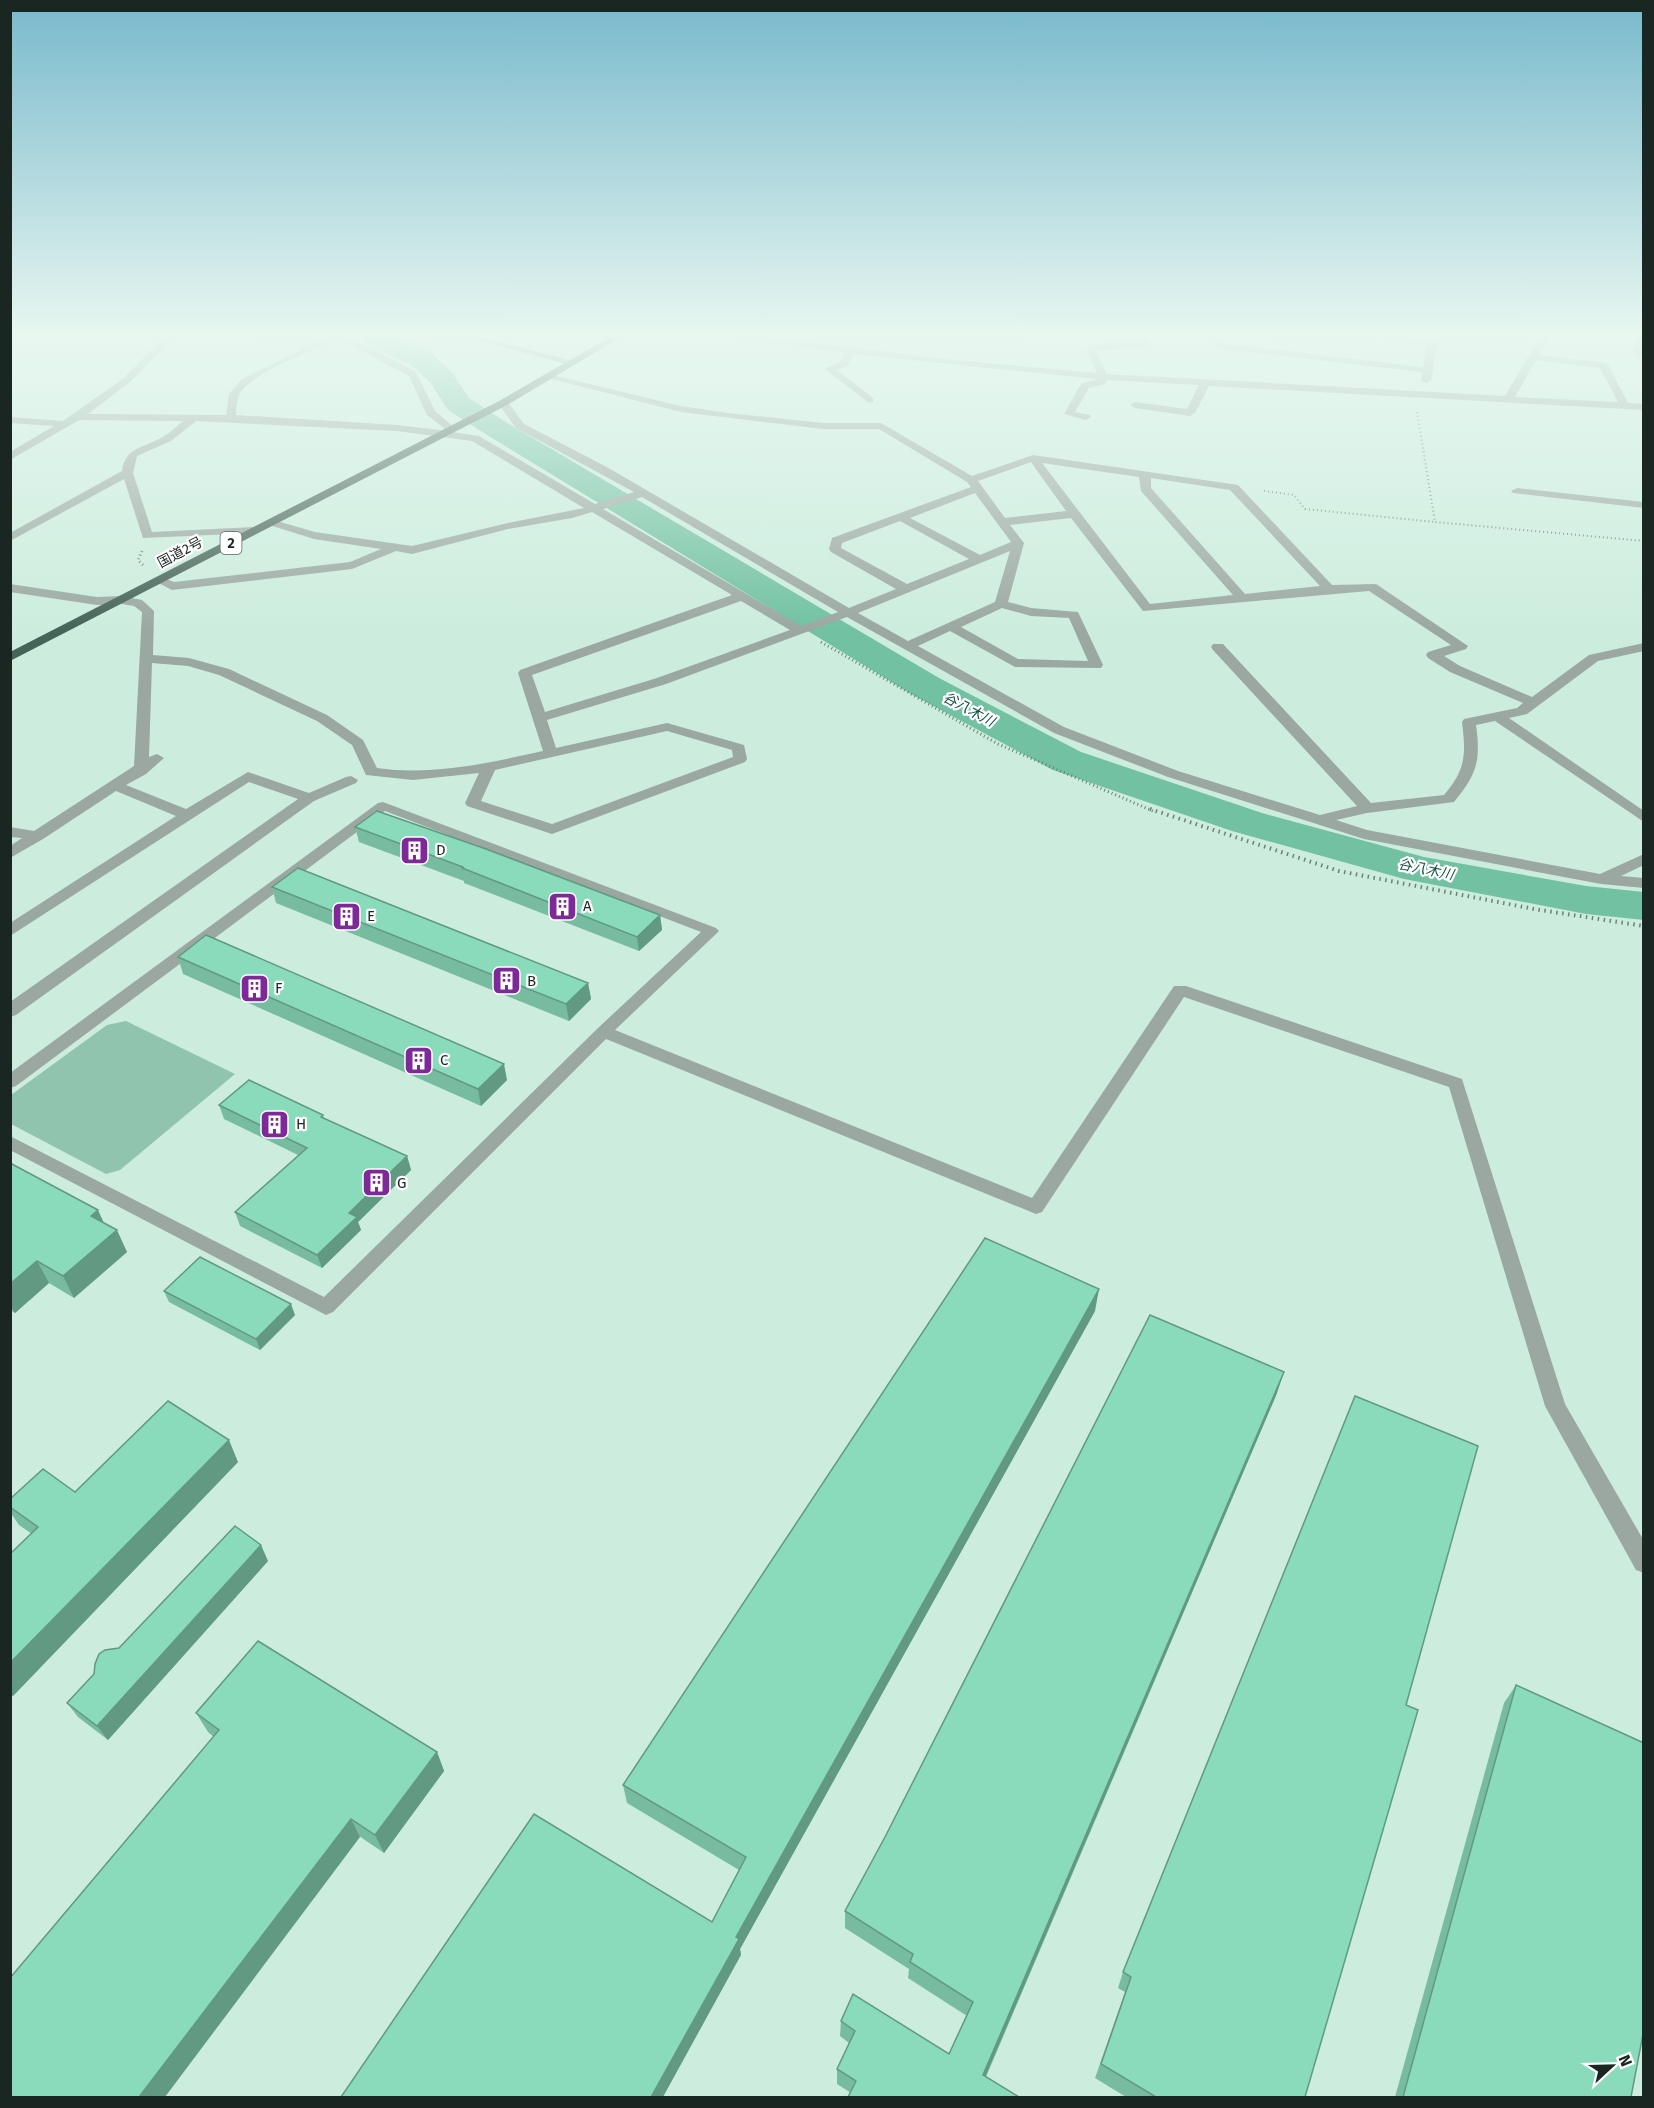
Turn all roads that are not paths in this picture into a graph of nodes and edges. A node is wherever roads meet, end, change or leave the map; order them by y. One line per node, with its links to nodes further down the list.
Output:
1 (44, 435): 7 (street)
2 (171, 435): 9 (street)
3 (440, 435): 18 (highway, 国道2号 / 2)
4 (444, 435): 15 (street)
5 (537, 435): 13 (street)
6 (897, 435): 11 (street)
7 (10, 457)
8 (1033, 458): 10 (street); 11 (street); 16 (street)
9 (127, 472): 20 (street); 21 (street)
10 (1145, 473): 28 (street); 30 (street)
11 (974, 485): 17 (street); 19 (street)
12 (1517, 491): 14 (street)
13 (643, 493): 15 (street); 33 (street)
14 (1644, 505)
15 (594, 509): 23 (street); 29 (street)
16 (1074, 514): 19 (street); 30 (street)
17 (900, 517): 24 (street); 27 (street)
18 (270, 522): 20 (highway, 国道2号 / 2); 23 (street)
19 (1002, 522): 22 (street)
20 (254, 531): 25 (highway, 国道2号 / 2)
21 (10, 538)
22 (1018, 543): 24 (street); 32 (street)
23 (393, 548): 25 (street)
24 (979, 559): 27 (street)
25 (159, 580): 31 (highway, 国道2号 / 2)
26 (10, 588): 31 (street)
27 (906, 589): 33 (street)
28 (1329, 589): 30 (street); 41 (street)
29 (742, 596): 35 (street); 43 (street)
30 (1242, 598)
31 (122, 600): 39 (highway, 国道2号 / 2); 40 (street)
32 (1001, 604): 34 (street); 34 (street)
33 (847, 612): 35 (street); 36 (street)
34 (951, 627): 36 (street)
35 (799, 630): 43 (street)
36 (909, 645): 54 (street)
37 (1644, 646): 41 (street)
38 (1218, 647): 51 (street)
39 (10, 657)
40 (146, 658): 46 (street); 47 (street)
41 (1534, 703): 42 (street)
42 (1497, 716): 51 (street); 53 (street)
43 (540, 718): 44 (street)
44 (551, 754): 46 (street); 46 (street)
45 (157, 758): 47 (street)
46 (489, 768)
47 (141, 771): 49 (street)
48 (351, 780): 50 (street)
49 (117, 786): 52 (street); 56 (street)
50 (309, 798): 52 (street); 62 (street)
51 (1367, 808): 54 (street)
52 (187, 816): 61 (street)
53 (1644, 818)
54 (1319, 820): 59 (street)
55 (10, 832): 56 (street)
56 (38, 836): 57 (street)
57 (10, 853)
58 (1644, 859): 59 (street)
59 (1601, 879): 60 (street)
60 (1644, 883)
61 (10, 931)
62 (10, 1011)
63 (604, 1032): 64 (lane); 65 (lane); 66 (lane)
64 (10, 1082)
65 (10, 1142)
66 (1644, 1563)

